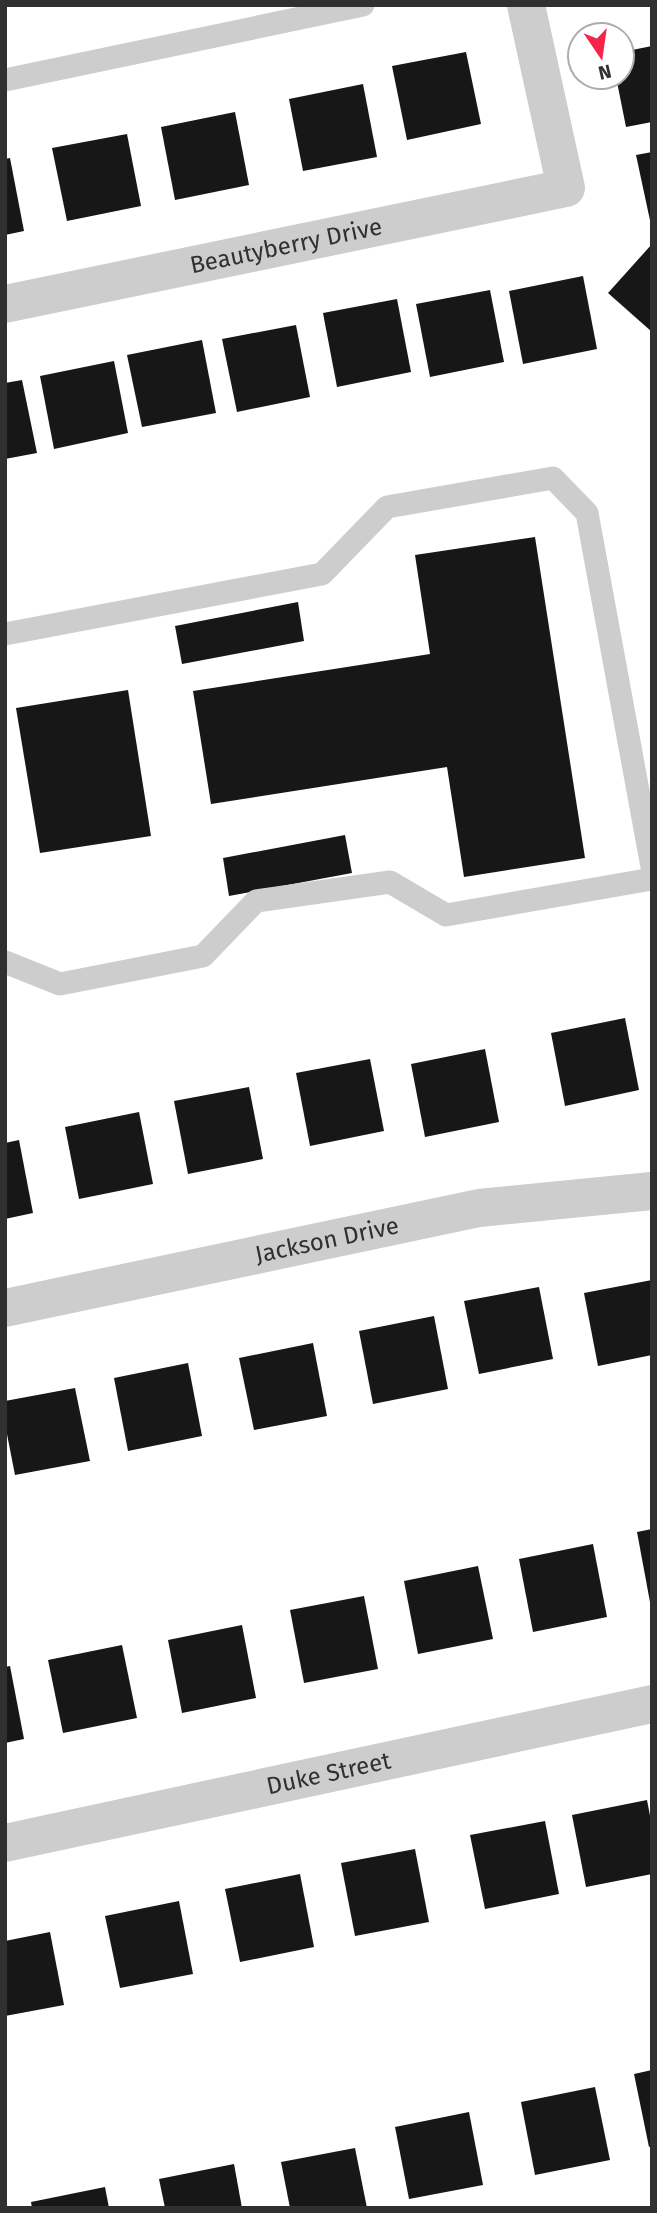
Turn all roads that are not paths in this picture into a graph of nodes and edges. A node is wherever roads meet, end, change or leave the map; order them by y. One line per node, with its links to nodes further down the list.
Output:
1 (363, 5): 3 (lane)
2 (537, 7): 4 (street, Beautyberry Drive)
3 (5, 80)
4 (5, 304)
5 (5, 634): 6 (lane)
6 (652, 867)
7 (652, 879): 8 (lane)
8 (5, 962)
9 (652, 1191): 10 (street, Jackson Drive)
10 (5, 1308)
11 (652, 1704): 12 (street, Duke Street)
12 (5, 1843)

